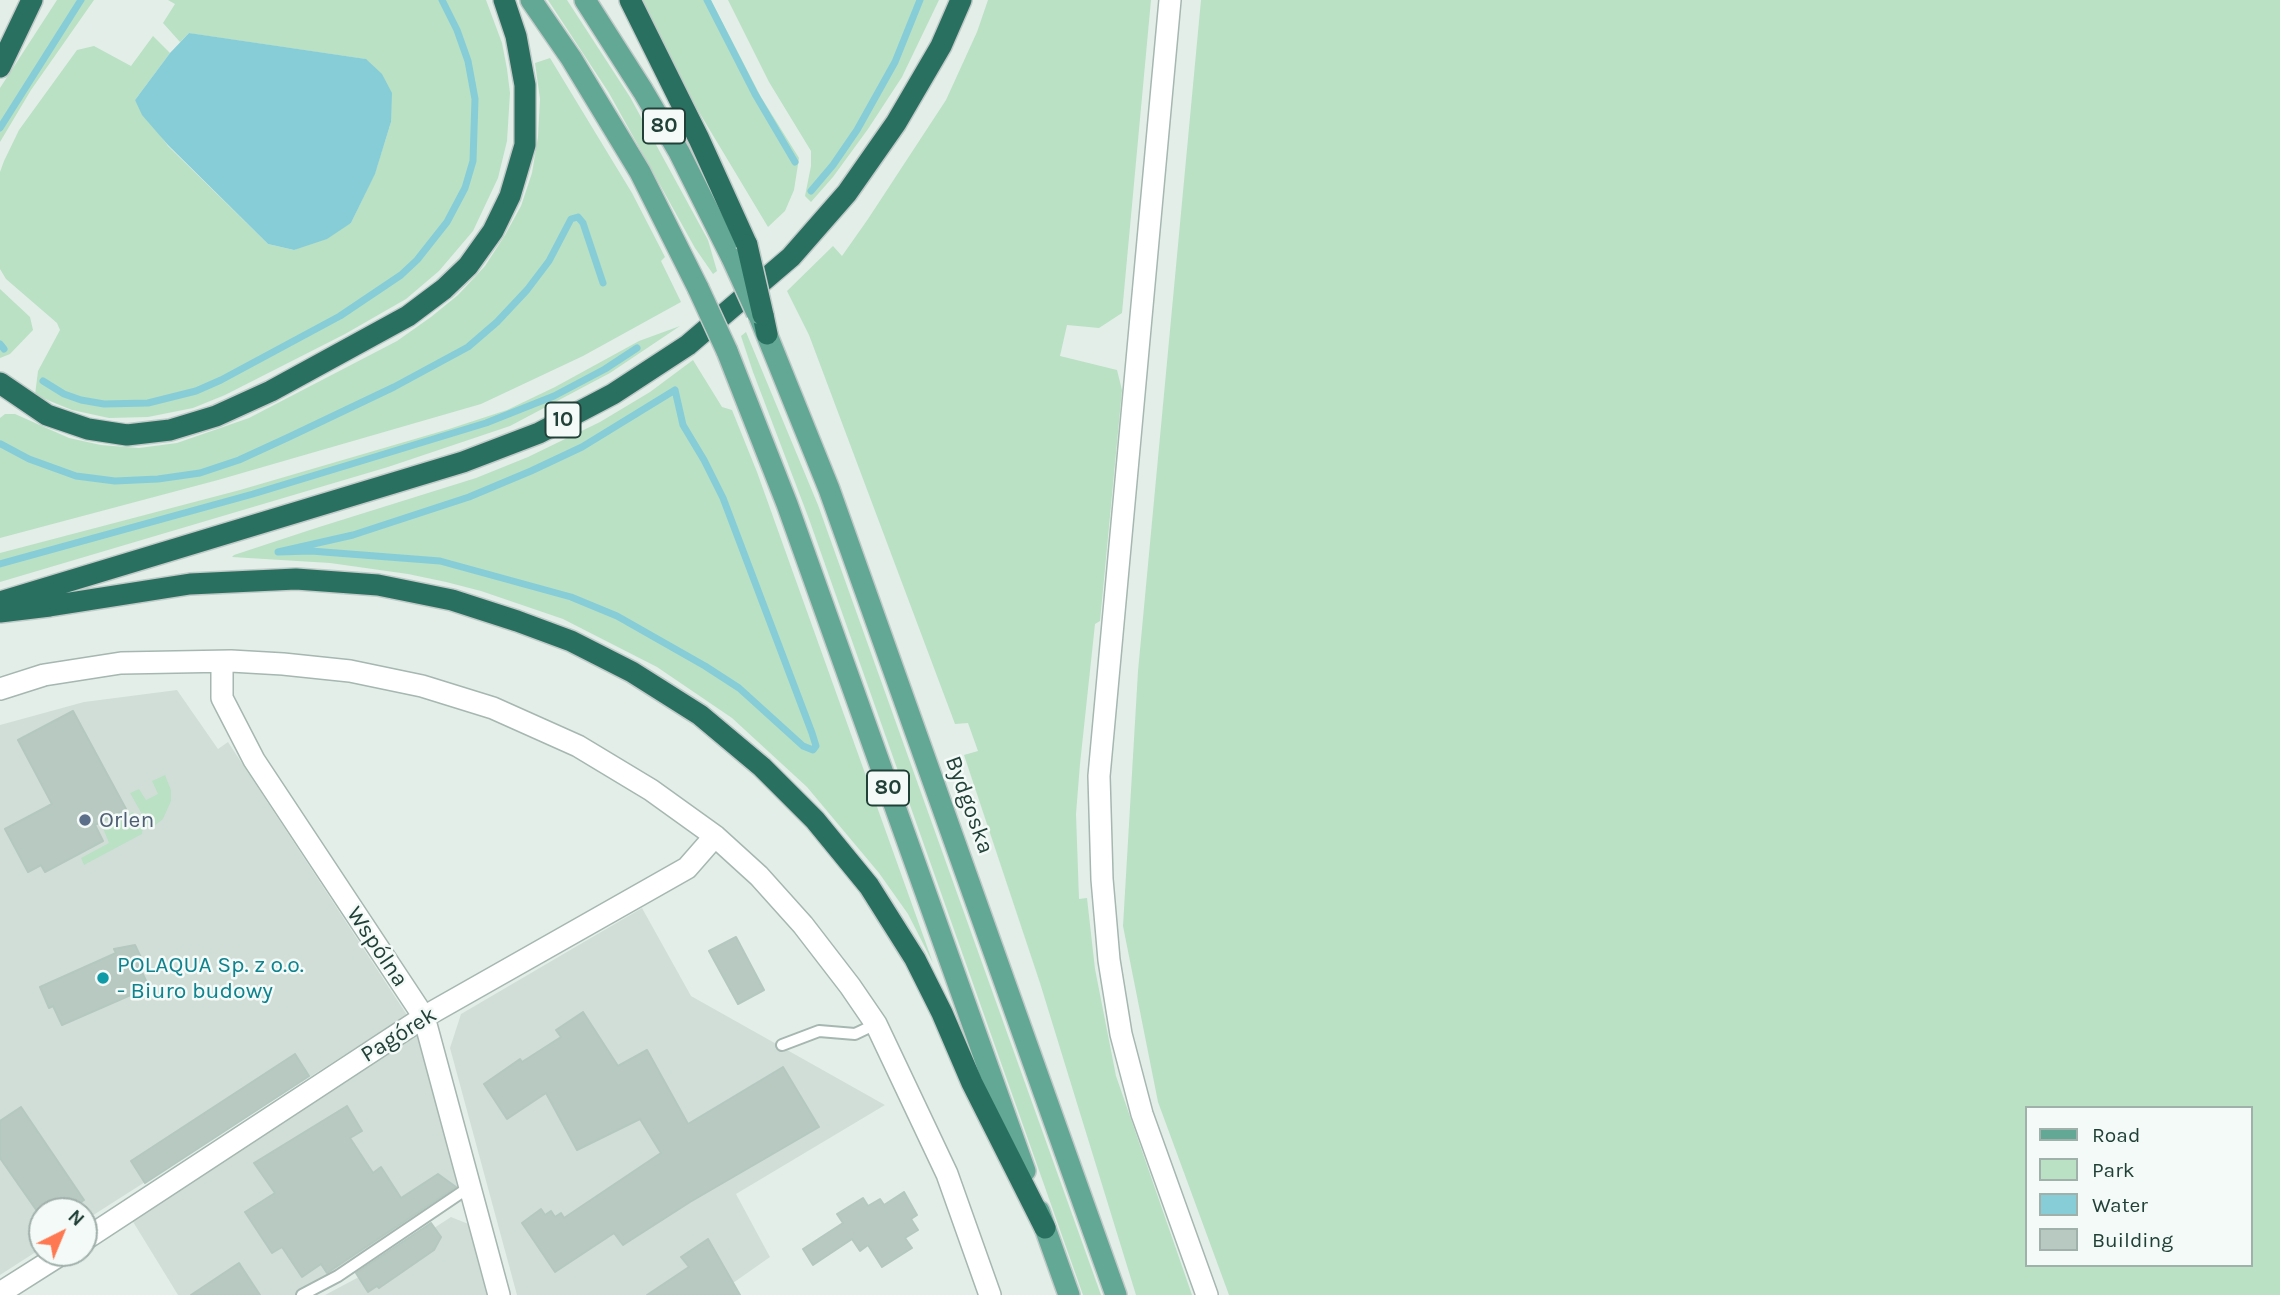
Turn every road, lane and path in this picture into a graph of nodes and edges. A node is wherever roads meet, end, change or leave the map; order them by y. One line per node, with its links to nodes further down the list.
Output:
1 (22, 0): 9 (highway)
2 (32, 0): 10 (highway)
3 (504, 0): 13 (highway)
4 (531, 0): 23 (main road, 80, bridge)
5 (584, 0): 11 (main road, 80)
6 (630, 0): 11 (highway)
7 (961, 0): 14 (highway, 10)
8 (1170, 0): 32 (street)
9 (0, 31)
10 (0, 67)
11 (740, 251): 12 (highway, bridge)
12 (763, 322): 31 (main road, Bydgoska / 80)
13 (0, 383)
14 (0, 602)
15 (0, 612): 23 (highway)
16 (222, 662): 17 (street); 18 (street); 19 (street, Wspólna)
17 (0, 689)
18 (715, 836): 19 (street, Pagórek); 20 (street)
19 (424, 1017): 22 (street, Wspólna); 24 (street, Pagórek)
20 (876, 1024): 21 (lane); 29 (street)
21 (782, 1045)
22 (471, 1186): 27 (lane); 28 (street, Wspólna)
23 (1045, 1228): 30 (main road, 80)
24 (98, 1231)
25 (41, 1267): 26 (street)
26 (0, 1293)
27 (303, 1295)
28 (499, 1295)
29 (990, 1295)
30 (1069, 1295)
31 (1116, 1295)
32 (1207, 1295)

